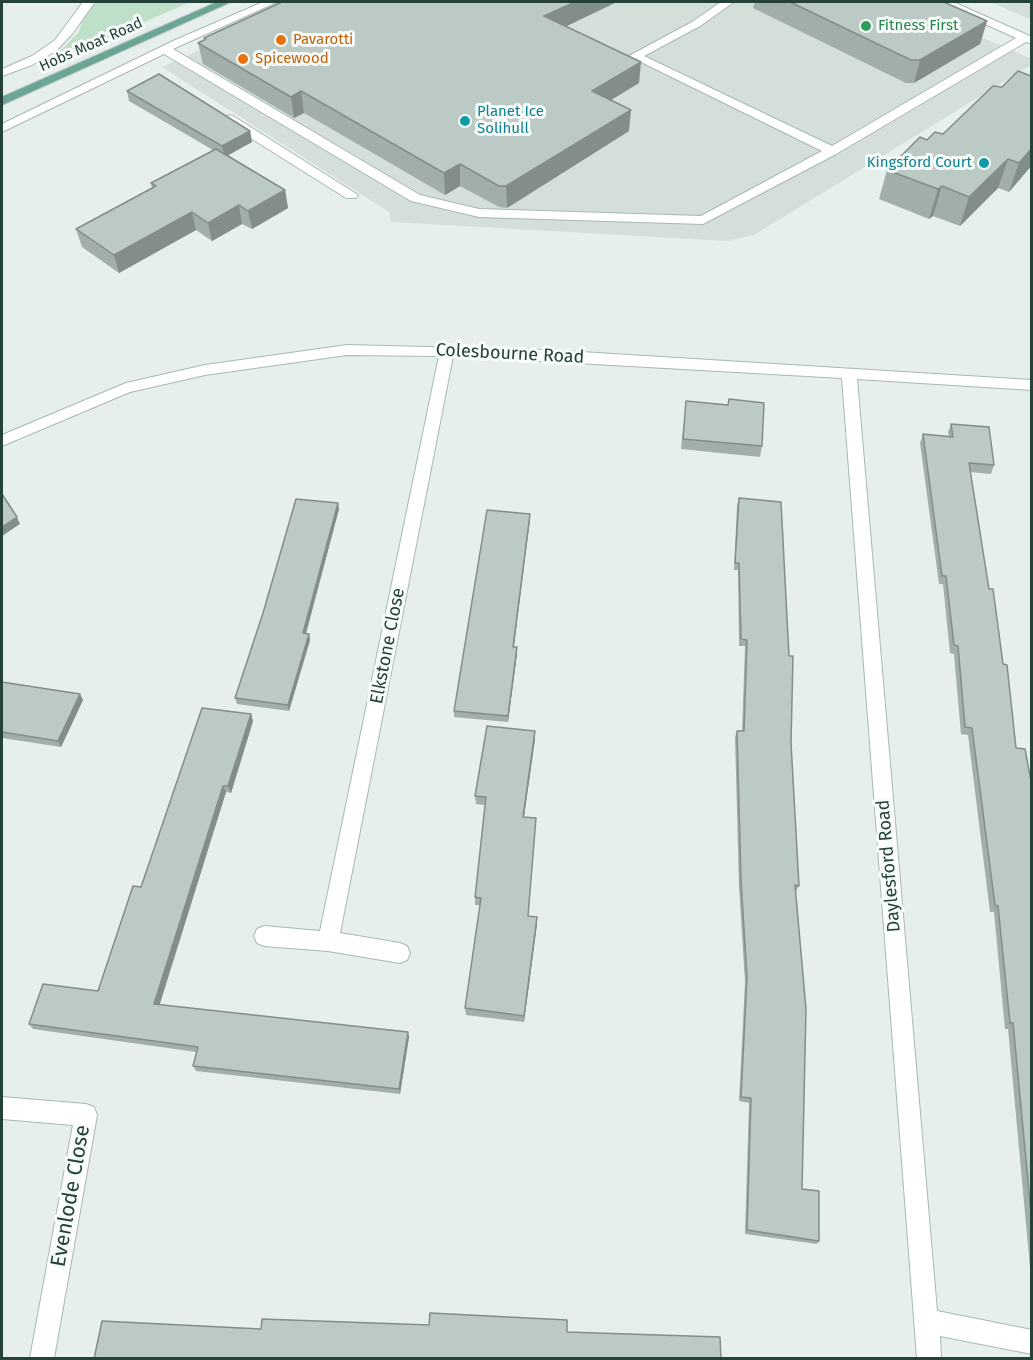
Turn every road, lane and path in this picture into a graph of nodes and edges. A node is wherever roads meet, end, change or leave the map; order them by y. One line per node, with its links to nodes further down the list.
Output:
1 (89, 2): 9 (street, Hobs Moat Road)
2 (225, 2): 6 (main road, Hobs Moat Road)
3 (272, 2): 8 (street)
4 (728, 2): 13 (street)
5 (945, 2): 7 (street)
6 (158, 32): 8 (street); 10 (main road, Hobs Moat Road)
7 (1028, 40): 13 (street)
8 (171, 46): 12 (street); 13 (street)
9 (2, 73)
10 (2, 101)
11 (219, 113): 14 (street)
12 (2, 128)
13 (832, 151)
14 (351, 195)
15 (447, 351): 16 (street, Colesbourne Road); 18 (street, Colesbourne Road); 20 (street, Elkstone Close)
16 (849, 374): 17 (street, Colesbourne Road); 23 (street, Daylesford Road)
17 (1032, 385)
18 (2, 441)
19 (264, 936): 20 (street)
20 (328, 941): 21 (street)
21 (400, 953)
22 (2, 1108): 25 (street, Evenlode Close)
23 (926, 1321): 24 (street); 26 (street, Daylesford Road)
24 (1032, 1342)
25 (42, 1359)
26 (929, 1359)

